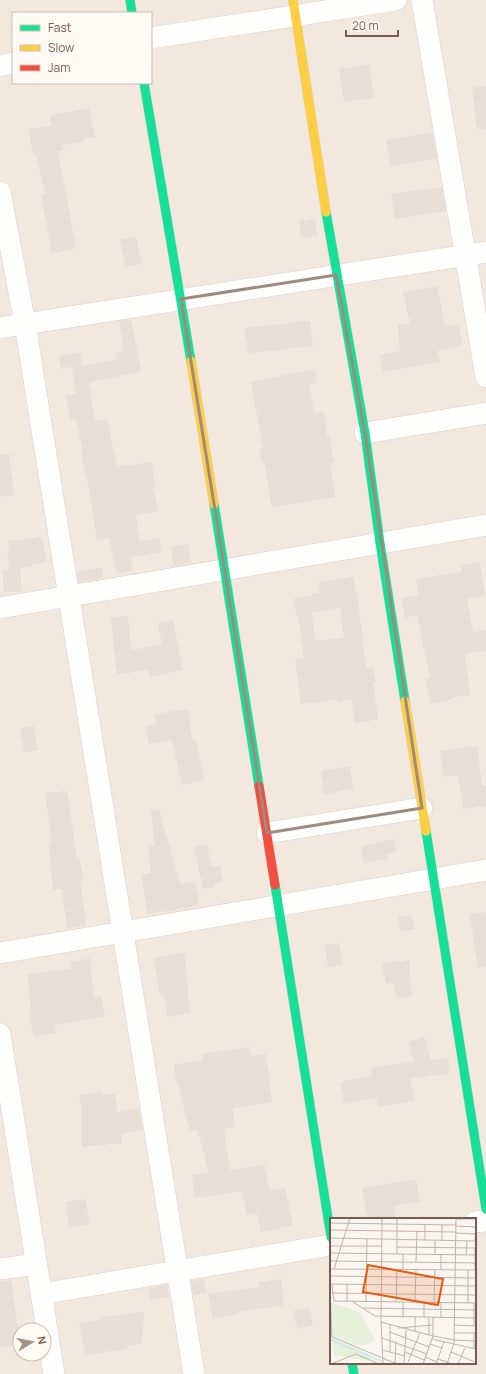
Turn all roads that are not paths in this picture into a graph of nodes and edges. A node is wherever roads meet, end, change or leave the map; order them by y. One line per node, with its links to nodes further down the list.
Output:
1 (130, 0): 5 (street)
2 (396, 0): 4 (street)
3 (422, 0): 12 (street)
4 (294, 8): 6 (street); 13 (street)
5 (132, 12)
6 (152, 38)
7 (12, 63): 8 (street)
8 (0, 66)
9 (144, 84): 14 (street)
10 (0, 192): 15 (street)
11 (486, 252): 12 (street)
12 (465, 256): 13 (street); 17 (street)
13 (336, 275): 14 (street); 19 (street)
14 (181, 299): 15 (street); 22 (street)
15 (25, 324): 16 (street); 23 (street)
16 (0, 328)
17 (486, 377)
18 (486, 413): 19 (street)
19 (365, 433): 21 (street)
20 (486, 525): 21 (street)
21 (380, 543): 22 (street); 25 (street)
22 (224, 569): 23 (street); 26 (street)
23 (70, 597): 24 (street); 30 (street)
24 (0, 608)
25 (422, 808): 26 (street); 28 (street)
26 (267, 833): 29 (street)
27 (486, 870): 28 (street)
28 (433, 879): 29 (street); 34 (street)
29 (280, 906): 30 (street); 37 (street)
30 (123, 932): 31 (street); 41 (street)
31 (0, 953)
32 (0, 1034): 33 (street)
33 (6, 1111): 39 (street)
34 (486, 1210)
35 (486, 1221): 36 (street)
36 (476, 1222)
37 (330, 1231)
38 (330, 1245): 41 (street)
39 (36, 1264): 40 (street); 42 (street)
40 (0, 1269)
41 (177, 1271): 42 (street); 45 (street)
42 (41, 1294): 44 (street)
43 (352, 1364): 46 (street)
44 (54, 1374)
45 (194, 1374)
46 (354, 1374)

